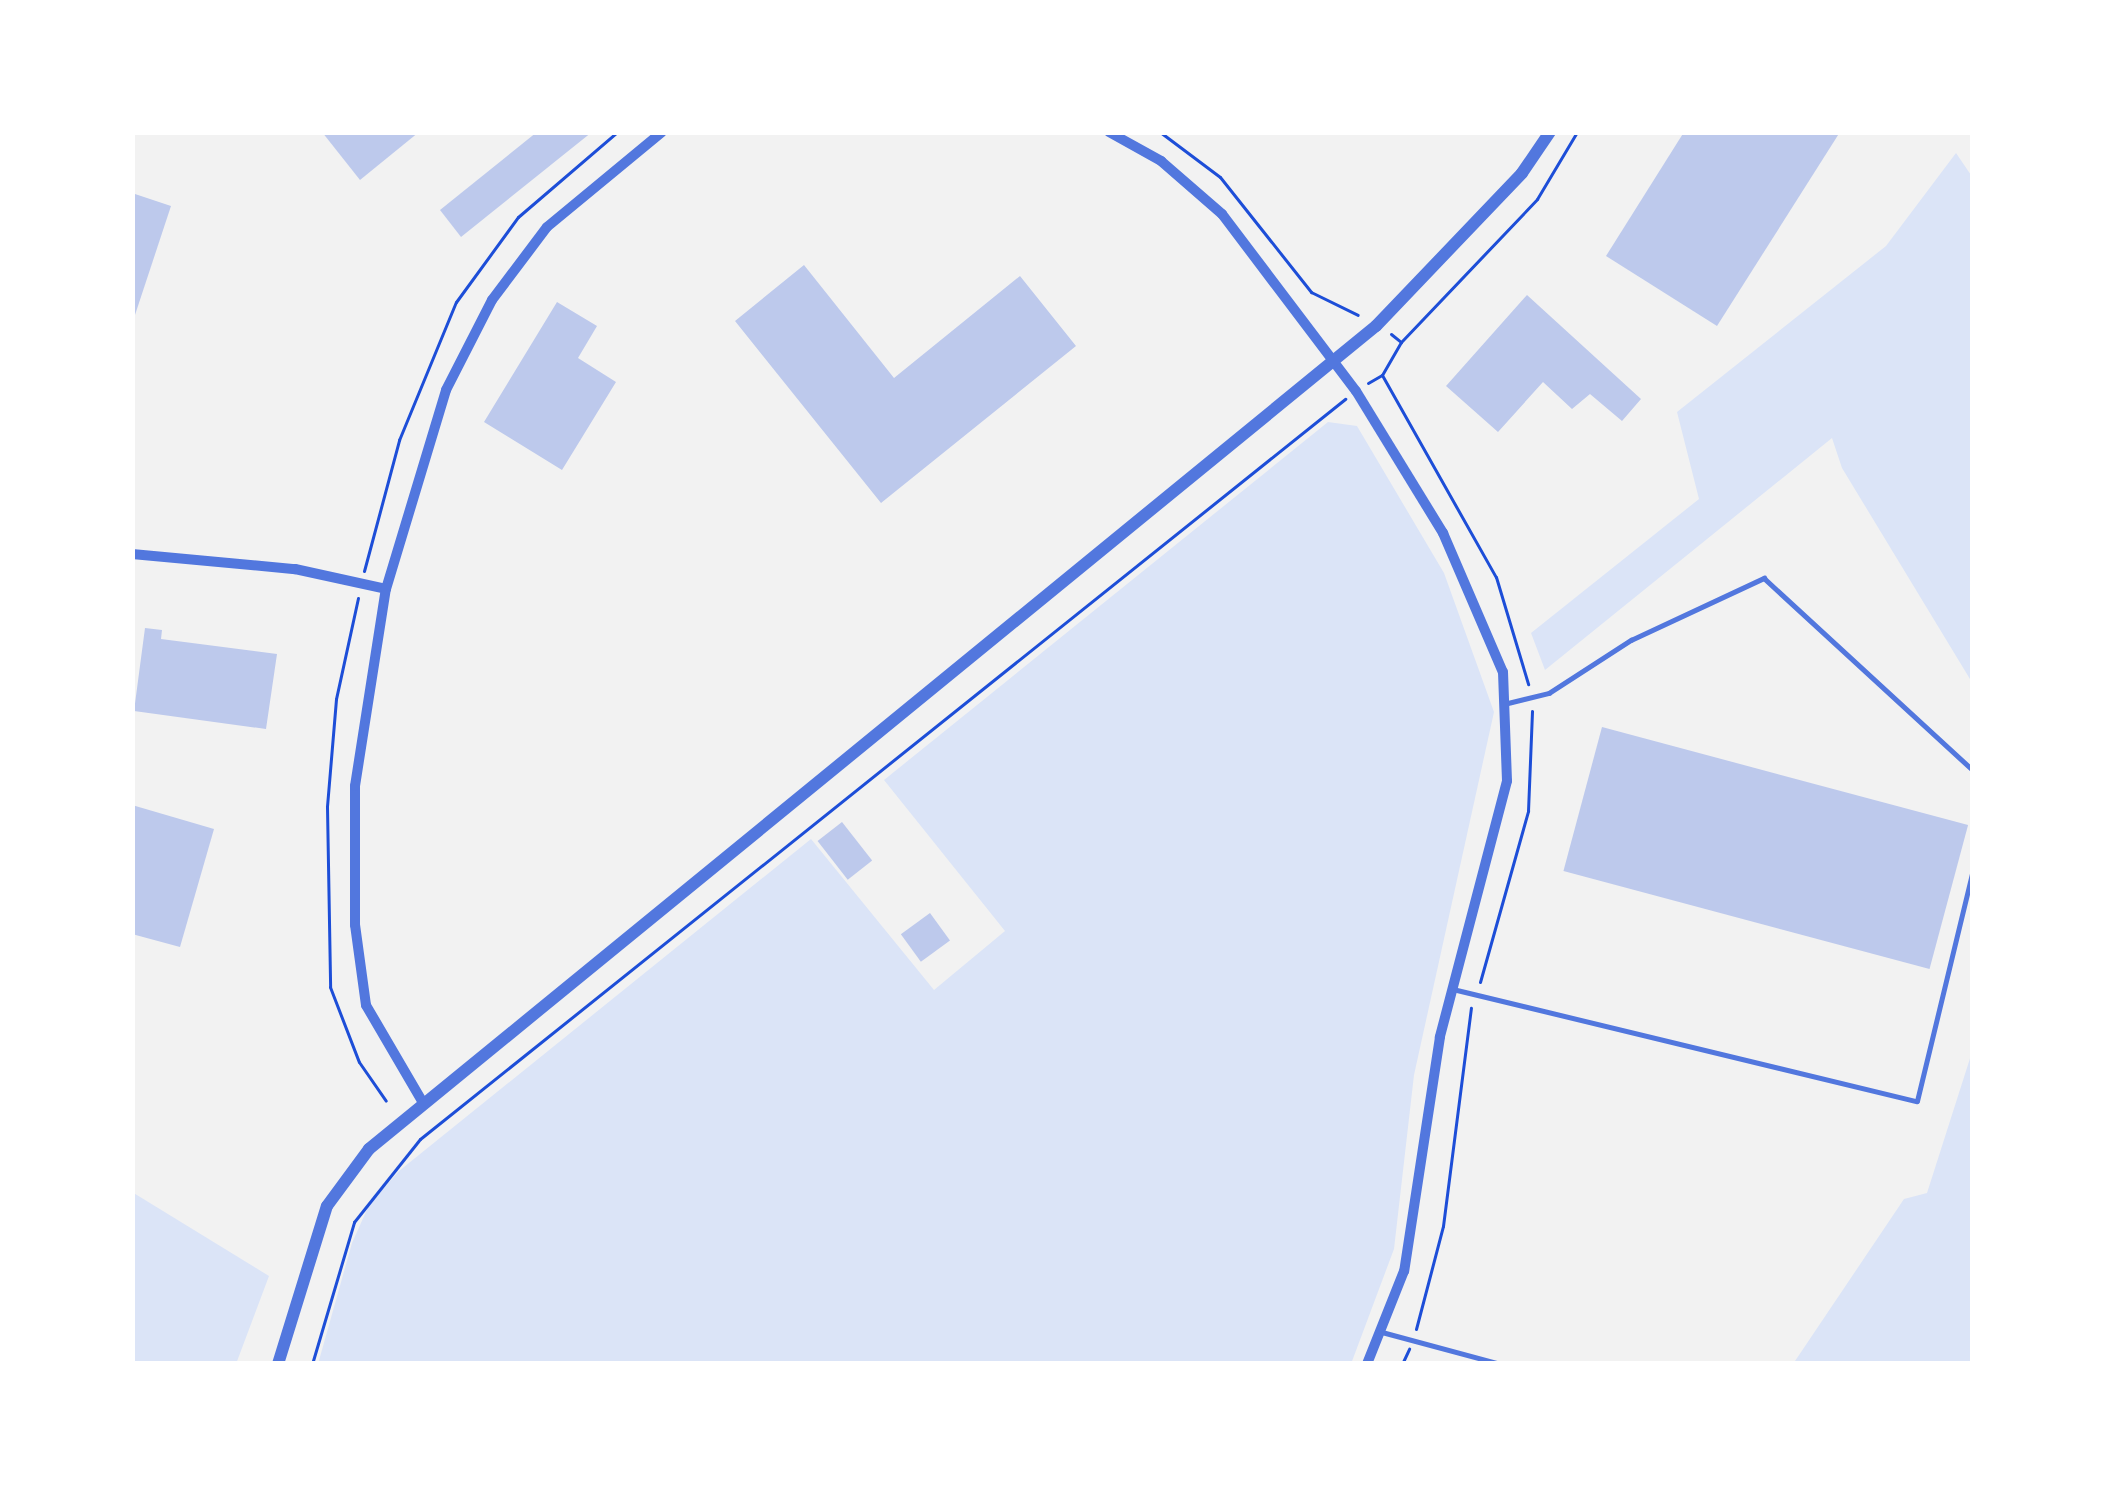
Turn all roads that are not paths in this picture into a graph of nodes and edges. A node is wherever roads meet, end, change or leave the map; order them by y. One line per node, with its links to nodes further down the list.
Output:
1 (662, 132): 6 (street)
2 (1109, 132): 4 (street)
3 (1550, 132): 4 (street)
4 (1332, 359): 7 (street); 11 (street)
5 (132, 554): 6 (street)
6 (386, 589): 11 (street)
7 (1508, 704): 8 (lane); 10 (street)
8 (1973, 770)
9 (1973, 868): 10 (lane)
10 (1452, 988): 12 (street)
11 (422, 1101): 13 (street)
12 (1382, 1332): 14 (street); 15 (lane)
13 (278, 1364)
14 (1367, 1364)
15 (1501, 1364)

